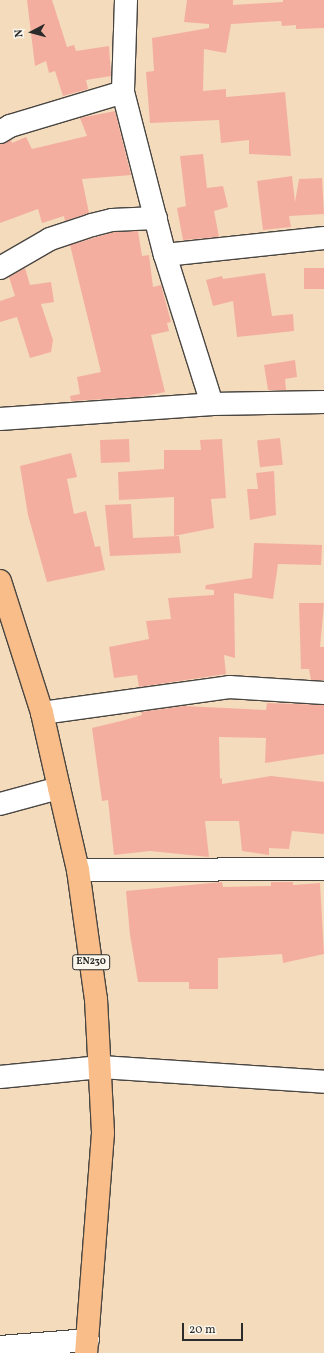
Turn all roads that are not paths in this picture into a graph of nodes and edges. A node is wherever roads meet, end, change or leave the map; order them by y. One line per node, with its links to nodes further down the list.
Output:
1 (126, 0): 2 (street)
2 (123, 92): 3 (street); 4 (street)
3 (0, 132)
4 (156, 218): 6 (street); 7 (street)
5 (324, 238): 6 (street)
6 (165, 255): 9 (street)
7 (0, 268)
8 (324, 402): 9 (street)
9 (212, 404): 10 (street)
10 (0, 419)
11 (0, 583): 13 (main road, EN230)
12 (324, 694): 13 (street)
13 (42, 713): 14 (main road, EN230)
14 (59, 788): 15 (street); 17 (main road, EN230)
15 (0, 804)
16 (324, 869): 17 (street)
17 (78, 870): 18 (main road, EN230)
18 (100, 1067): 19 (street); 20 (street); 21 (main road, EN230)
19 (0, 1077)
20 (324, 1082)
21 (87, 1347): 22 (street)
22 (0, 1348)

